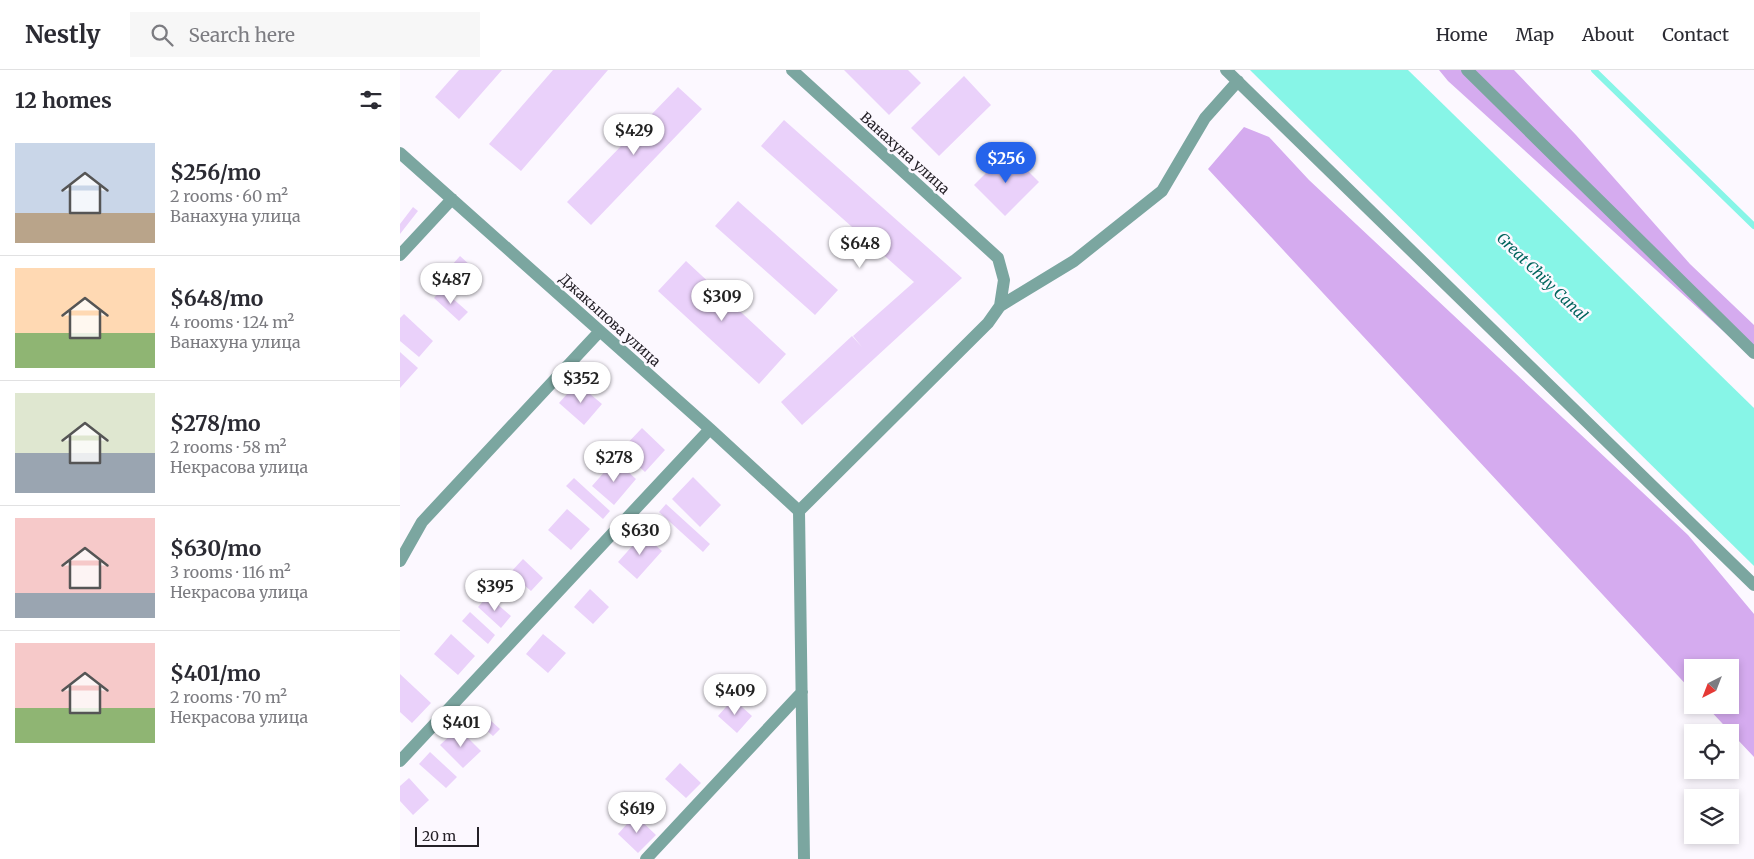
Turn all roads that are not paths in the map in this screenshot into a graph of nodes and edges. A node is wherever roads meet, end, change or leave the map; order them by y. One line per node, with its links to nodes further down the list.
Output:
1 (792, 70): 8 (street, Ванахуна улица)
2 (1226, 70): 4 (street)
3 (1467, 70): 10 (street)
4 (1238, 81): 8 (street); 14 (street)
5 (400, 153): 6 (street, Джакыпова улица)
6 (452, 200): 7 (street); 9 (street, Джакыпова улица)
7 (400, 255)
8 (1000, 306): 12 (street)
9 (600, 331): 11 (street, Джакыпова улица); 13 (street)
10 (1754, 353)
11 (710, 429): 12 (street, Джакыпова улица); 16 (street)
12 (799, 511): 15 (street)
13 (400, 562)
14 (1754, 585)
15 (802, 692): 17 (street); 18 (street)
16 (400, 761)
17 (646, 859)
18 (804, 859)

